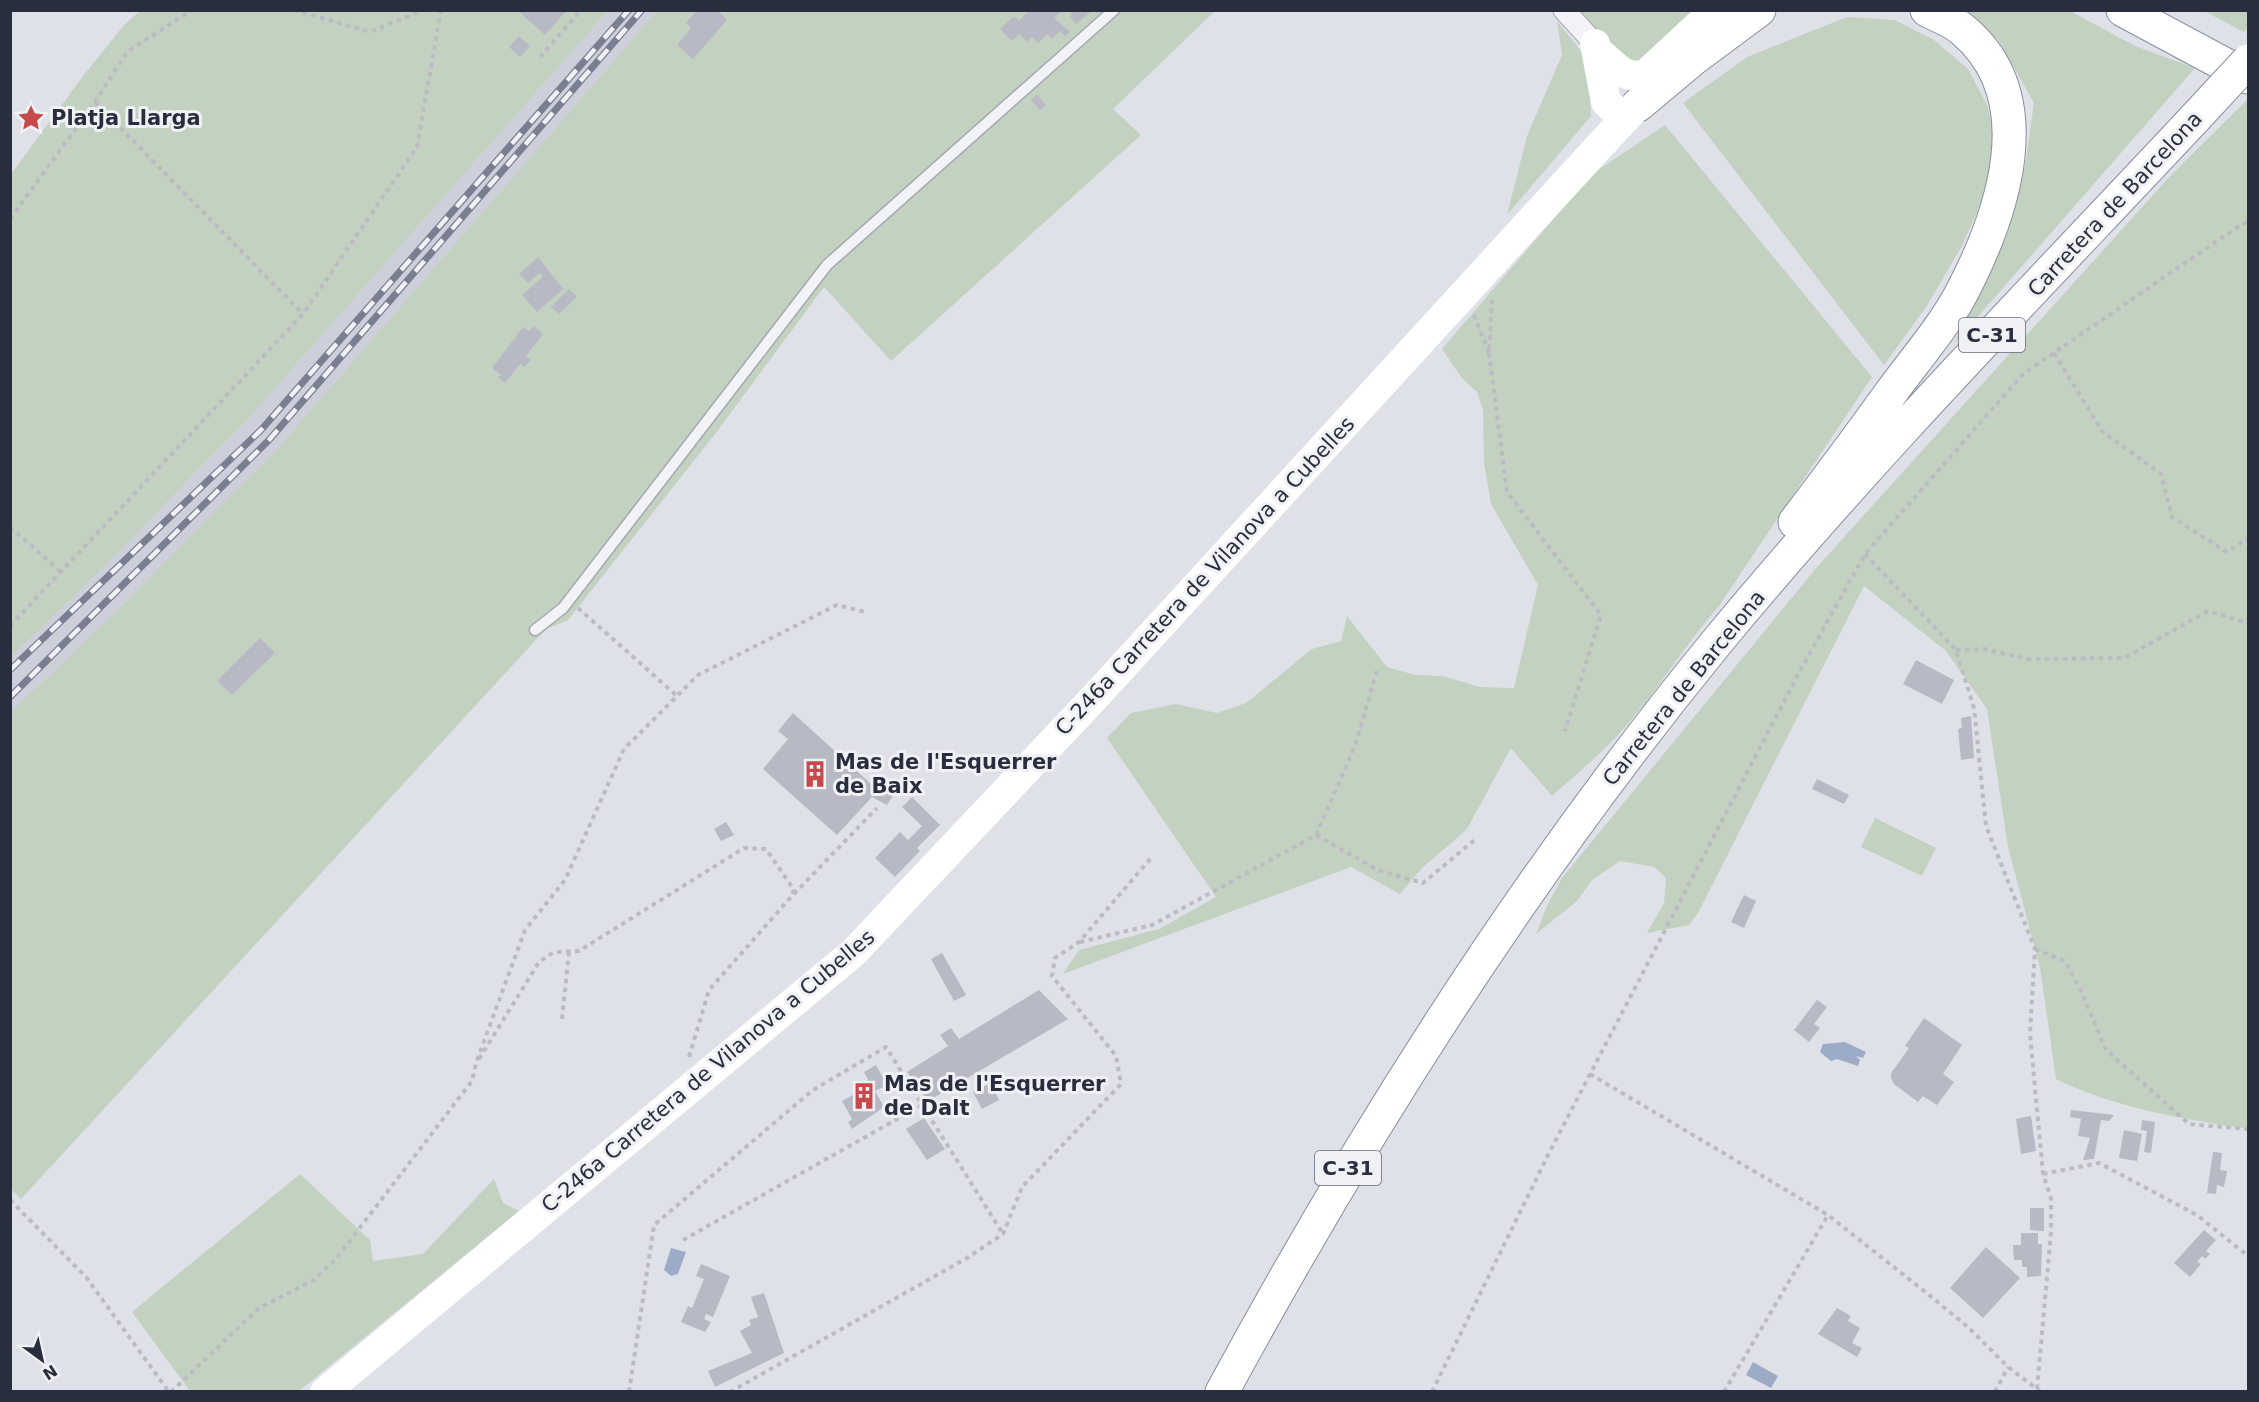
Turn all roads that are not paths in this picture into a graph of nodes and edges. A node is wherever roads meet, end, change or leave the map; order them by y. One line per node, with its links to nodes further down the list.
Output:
1 (1114, 10): 13 (lane)
2 (1564, 10): 7 (street)
3 (1779, 10): 6 (highway)
4 (1927, 10): 14 (highway)
5 (2124, 10): 9 (highway)
6 (1723, 20): 7 (main road); 11 (main road, C-246a Carretera de Vilanova a Cubelles); 11 (highway)
7 (1599, 50): 10 (main road); 11 (main road)
8 (2248, 61): 14 (highway, Carretera de Barcelona / C-31, bridge)
9 (2248, 77)
10 (1601, 89): 11 (main road); 12 (main road)
11 (1633, 110): 12 (main road, C-246a Carretera de Vilanova a Cubelles)
12 (1594, 152): 15 (main road, C-246a Carretera de Vilanova a Cubelles)
13 (535, 630)
14 (1716, 644): 16 (highway, Carretera de Barcelona / C-31)
15 (325, 1392)
16 (1222, 1392)

